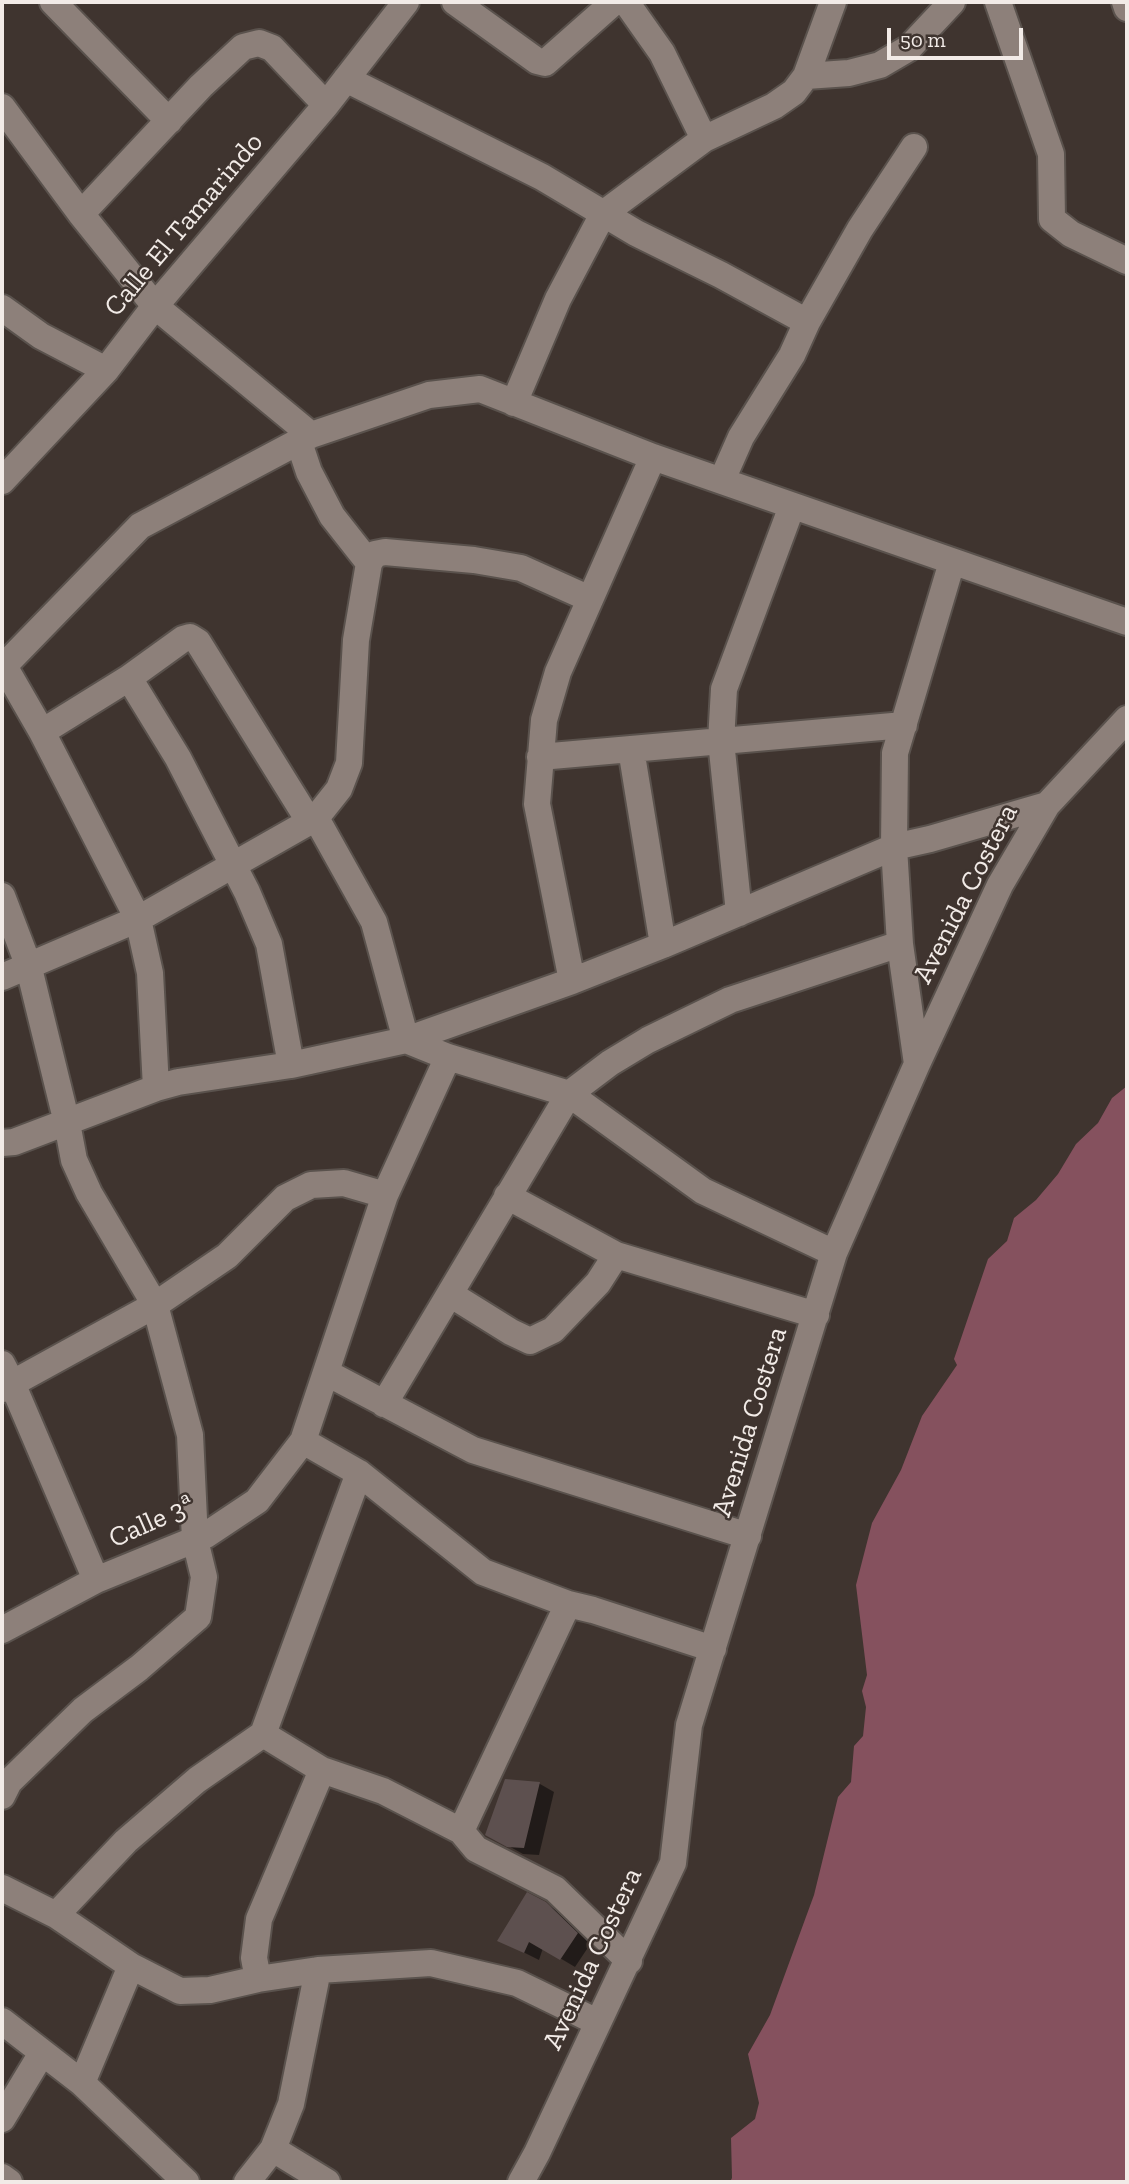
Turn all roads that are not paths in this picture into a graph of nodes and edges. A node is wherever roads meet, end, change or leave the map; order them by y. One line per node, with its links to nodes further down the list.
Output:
1 (53, 2): 15 (street)
2 (406, 2): 12 (street, Calle El Tamarindo)
3 (455, 2): 4 (street)
4 (614, 2)
5 (626, 2): 16 (street)
6 (833, 2): 11 (street)
7 (952, 2): 11 (street)
8 (998, 2): 20 (street)
9 (1125, 2): 10 (street)
10 (1127, 8)
11 (806, 76): 16 (street)
12 (346, 79): 13 (street, Calle El Tamarindo); 19 (street)
13 (326, 105): 15 (street); 21 (street, Calle El Tamarindo)
14 (2, 107): 18 (street)
15 (169, 121): 18 (street)
16 (704, 139): 19 (street)
17 (914, 147): 23 (street)
18 (81, 214): 21 (street)
19 (603, 214): 23 (street); 25 (street)
20 (1127, 261)
21 (155, 306): 24 (street, Calle El Tamarindo); 26 (street)
22 (2, 308): 24 (street)
23 (807, 321): 28 (street)
24 (106, 370): 29 (street, Calle El Tamarindo)
25 (514, 402): 26 (street); 27 (street)
26 (305, 439): 32 (street); 35 (street)
27 (653, 457): 28 (street); 33 (street)
28 (722, 480): 30 (street)
29 (2, 481)
30 (792, 506): 31 (street); 40 (street)
31 (952, 562): 34 (street); 38 (street)
32 (369, 563): 33 (street); 44 (street)
33 (590, 599): 42 (street)
34 (1127, 622)
35 (3, 667): 39 (street)
36 (129, 678): 39 (street); 44 (street); 46 (street)
37 (1127, 719): 43 (street, Avenida Costera)
38 (904, 725): 40 (street); 45 (street)
39 (42, 732): 49 (street)
40 (721, 741): 41 (street); 48 (street)
41 (631, 749): 42 (street); 51 (street)
42 (540, 757): 54 (street)
43 (1047, 806): 45 (street); 57 (street, Avenida Costera)
44 (313, 820): 46 (street); 55 (street)
45 (894, 847): 48 (street); 50 (street)
46 (233, 864): 49 (street); 58 (street)
47 (2, 896): 52 (street)
48 (739, 913): 51 (street)
49 (138, 919): 52 (street); 59 (street)
50 (900, 944): 57 (street); 60 (street)
51 (663, 945): 54 (street)
52 (28, 964): 53 (street); 61 (street)
53 (2, 977)
54 (572, 981): 55 (street)
55 (406, 1040): 56 (street); 58 (street)
56 (448, 1057): 60 (street); 63 (street, Calle 3ª)
57 (917, 1064): 65 (street, Avenida Costera)
58 (291, 1065): 59 (street)
59 (156, 1088): 61 (street)
60 (569, 1094): 64 (street); 65 (street)
61 (67, 1122): 62 (street); 68 (street)
62 (2, 1143)
63 (385, 1195): 68 (street); 70 (street, Calle 3ª)
64 (507, 1196): 66 (street); 67 (street)
65 (834, 1254): 69 (street, Avenida Costera)
66 (616, 1255): 67 (street); 69 (street)
67 (450, 1294): 72 (street)
68 (155, 1305): 71 (street); 76 (street)
69 (816, 1315): 75 (street, Avenida Costera)
70 (327, 1373): 72 (street); 73 (street, Calle 3ª)
71 (5, 1379): 77 (street)
72 (384, 1404): 75 (street)
73 (303, 1441): 74 (street); 76 (street, Calle 3ª)
74 (359, 1473): 78 (street); 81 (street)
75 (748, 1536): 80 (street, Avenida Costera)
76 (195, 1540): 77 (street, Calle 3ª); 83 (street)
77 (96, 1580): 79 (street, Calle 3ª)
78 (568, 1604): 80 (street); 84 (street)
79 (2, 1630)
80 (713, 1649): 87 (street, Avenida Costera)
81 (263, 1734): 82 (street); 86 (street)
82 (322, 1770): 84 (street); 90 (street)
83 (4, 1784)
84 (461, 1831): 87 (street)
85 (2, 1888): 86 (street)
86 (56, 1915): 88 (street)
87 (629, 1961): 92 (street, Avenida Costera)
88 (131, 1966): 90 (street); 94 (street)
89 (317, 1970): 90 (street); 92 (street); 96 (street)
90 (258, 1979)
91 (2, 2021): 93 (street)
92 (597, 2022): 102 (street, Avenida Costera)
93 (42, 2053): 94 (street); 95 (street)
94 (82, 2083): 99 (street)
95 (2, 2119)
96 (273, 2150): 100 (street); 101 (street)
97 (2, 2177): 98 (street)
98 (9, 2182)
99 (186, 2182)
100 (247, 2182)
101 (327, 2182)
102 (521, 2182)

